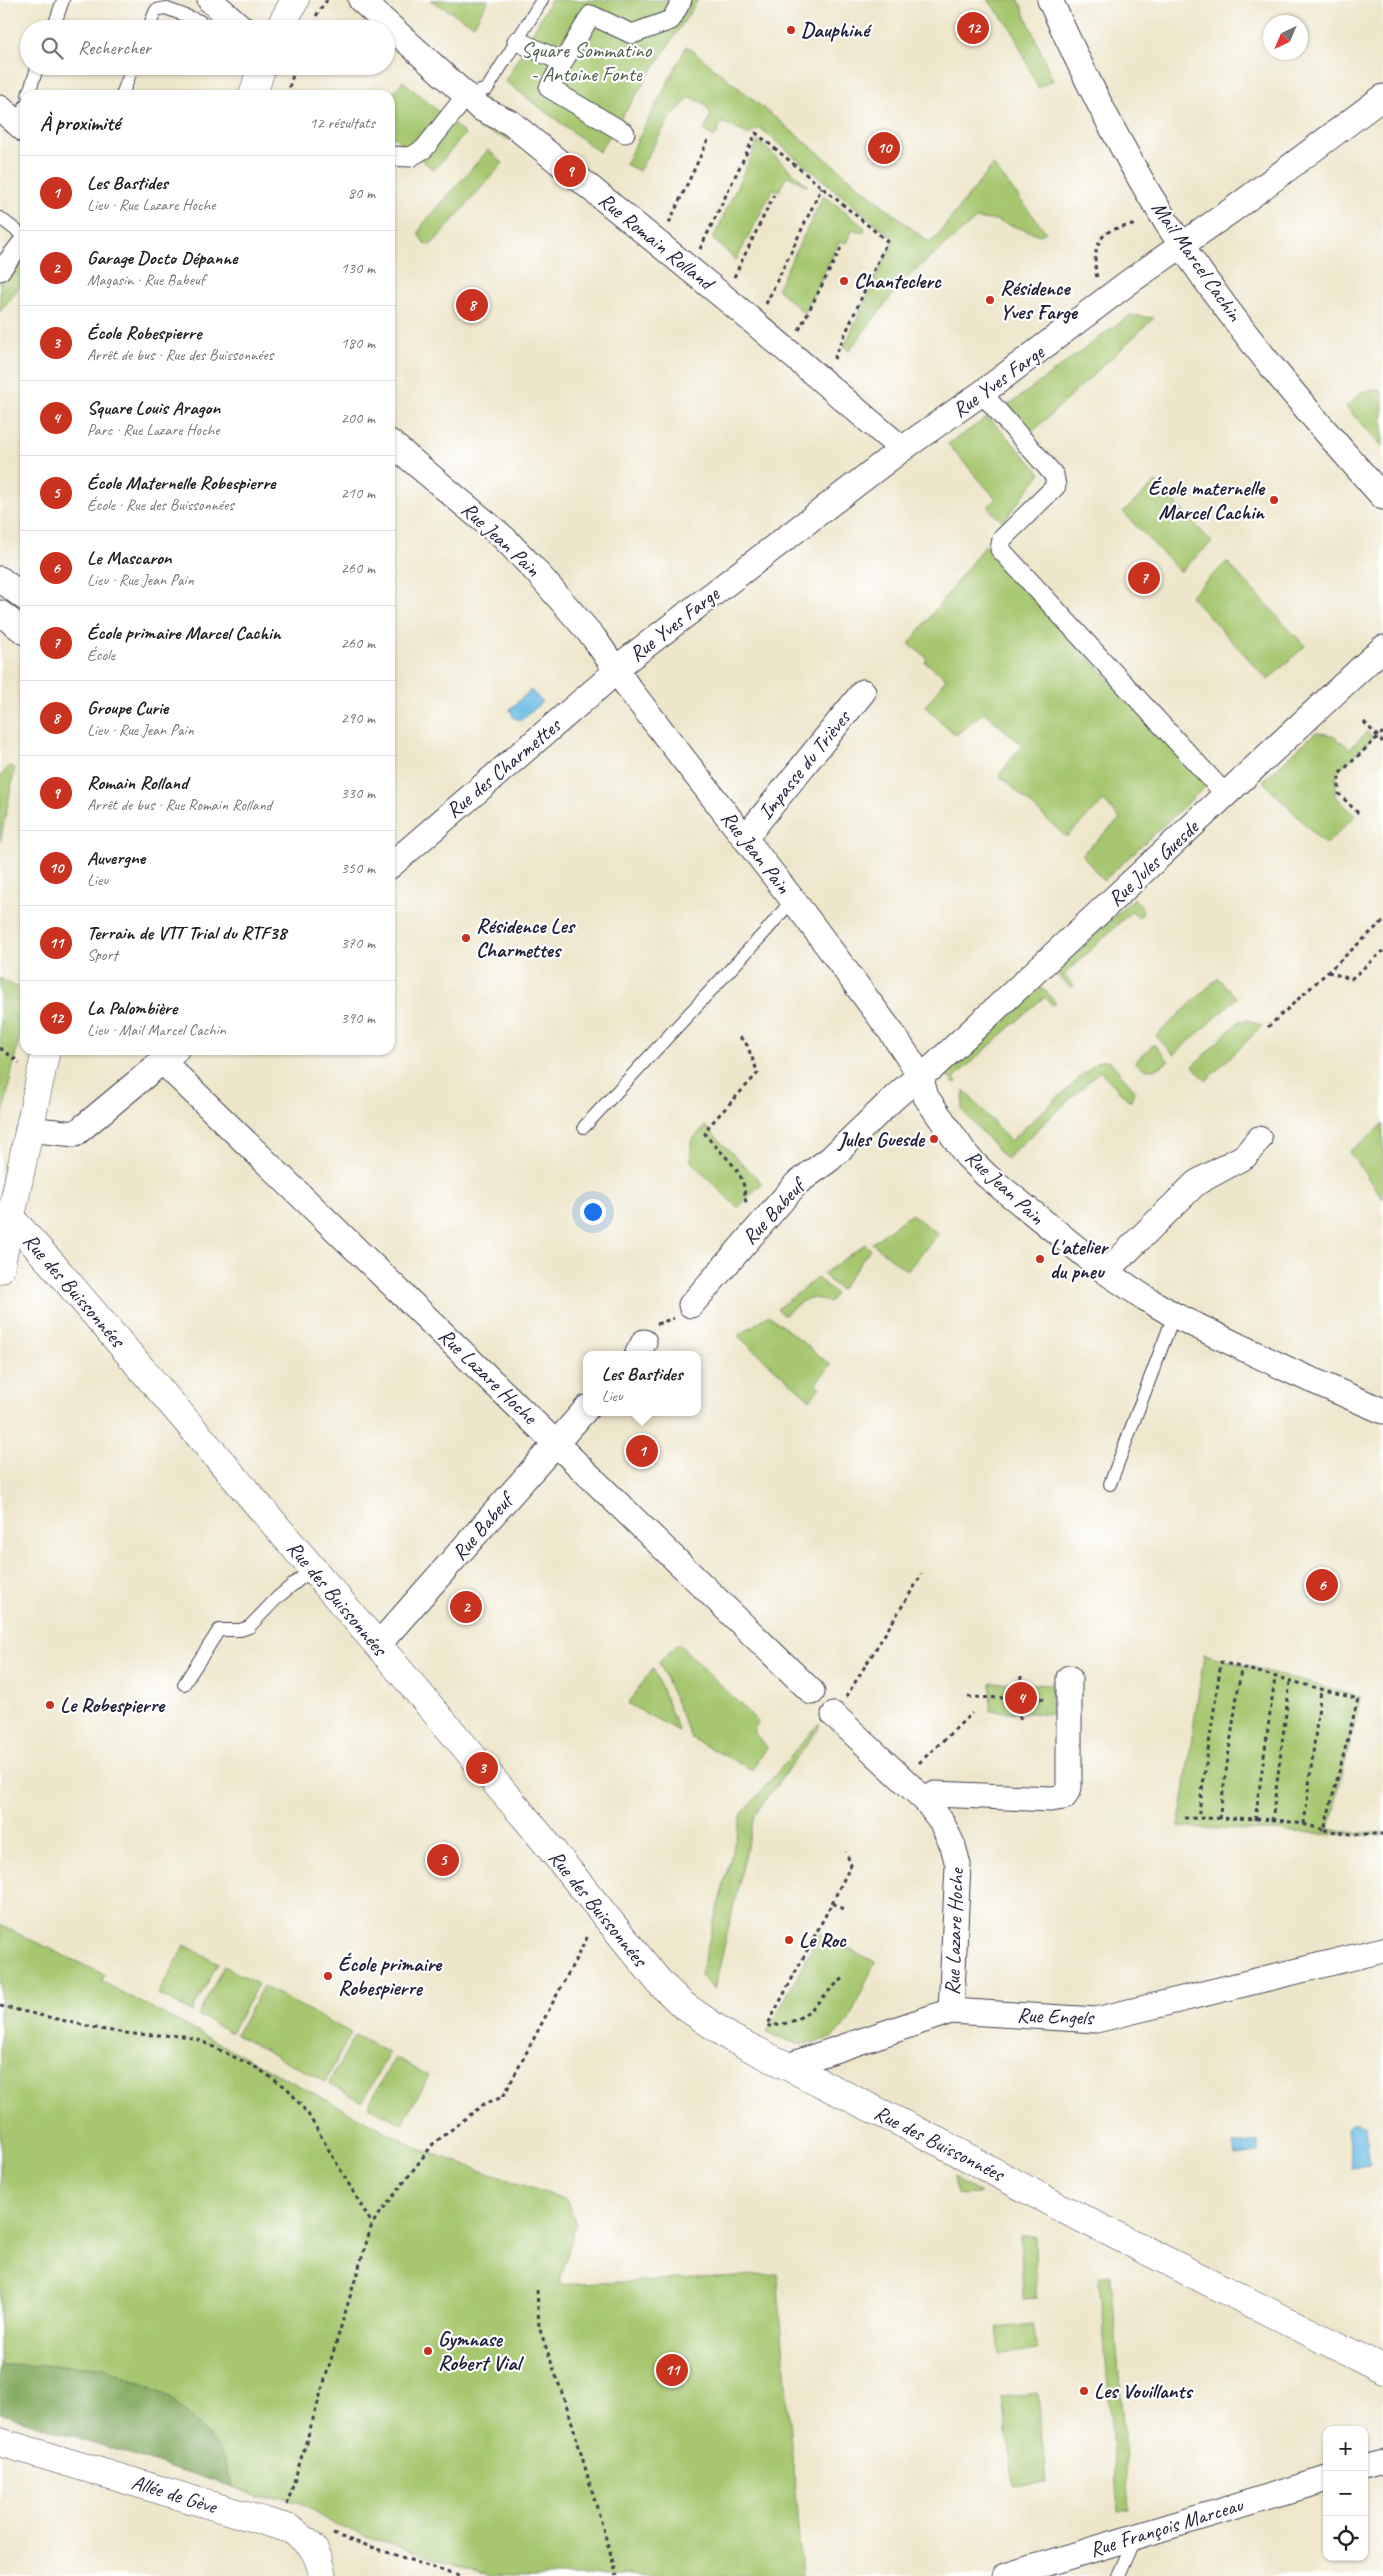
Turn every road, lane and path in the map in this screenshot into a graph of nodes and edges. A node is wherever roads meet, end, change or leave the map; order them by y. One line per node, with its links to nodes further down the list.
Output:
1 (63, 0): 9 (lane)
2 (295, 0): 12 (street)
3 (361, 0): 13 (street, Rue Romain Rolland)
4 (542, 0): 15 (lane)
5 (682, 0): 7 (street)
6 (1050, 0): 37 (street, Mail Marcel Cachin)
7 (594, 8): 16 (street)
8 (205, 11): 10 (lane); 11 (street)
9 (56, 20)
10 (152, 20)
11 (224, 20)
12 (284, 20)
13 (384, 20)
14 (395, 30): 25 (street, Rue Romain Rolland)
15 (517, 41): 16 (street); 25 (lane)
16 (563, 62): 27 (street)
17 (35, 75): 21 (lane)
18 (130, 75): 22 (lane)
19 (259, 75): 23 (street)
20 (293, 75): 24 (path)
21 (30, 90)
22 (124, 90)
23 (255, 90)
24 (288, 90)
25 (466, 96): 29 (street); 48 (street, Rue Romain Rolland)
26 (1383, 97): 37 (street, Rue Yves Farge)
27 (625, 133)
28 (708, 140): 33 (path)
29 (395, 156)
30 (822, 187): 39 (path); 43 (path); 45 (path)
31 (774, 195): 42 (path)
32 (0, 218): 35 (lane)
33 (668, 224)
34 (1137, 224): 41 (path)
35 (20, 234)
36 (20, 245): 40 (street)
37 (1182, 245): 46 (street, Rue Yves Farge); 49 (street, Mail Marcel Cachin)
38 (842, 246): 44 (path)
39 (696, 258)
40 (0, 271)
41 (1098, 278)
42 (730, 286)
43 (762, 311)
44 (795, 338)
45 (831, 366)
46 (982, 393): 48 (street, Rue Yves Farge); 61 (street)
47 (395, 446): 55 (street, Rue Jean Pain)
48 (902, 449): 55 (street, Rue Yves Farge)
49 (1383, 497)
50 (0, 580): 51 (street)
51 (20, 594)
52 (0, 613): 53 (street)
53 (20, 628)
54 (1383, 648): 61 (street, Rue Jules Guesde)
55 (610, 677): 63 (street, Rue Jean Pain); 64 (street, Rue des Charmettes)
56 (863, 692): 63 (street, Impasse du Trièves)
57 (1364, 722): 59 (path)
58 (1383, 732): 59 (path)
59 (1378, 737): 60 (path); 62 (path)
60 (1383, 742)
61 (1226, 795): 73 (street, Rue Jules Guesde)
62 (1358, 813)
63 (745, 838): 65 (street, Rue Jean Pain)
64 (395, 862)
65 (792, 899): 73 (street, Rue Jean Pain); 74 (lane)
66 (1383, 921): 68 (path)
67 (1383, 951): 68 (path)
68 (1328, 972): 69 (path)
69 (1268, 1027)
70 (740, 1037): 78 (path)
71 (45, 1055): 75 (street)
72 (169, 1056): 75 (street); 86 (street, Rue Lazare Hoche)
73 (920, 1075): 78 (street, Rue Babeuf); 80 (street, Rue Jean Pain)
74 (584, 1127)
75 (28, 1129): 77 (street)
76 (1259, 1139): 80 (street)
77 (5, 1214): 79 (street); 88 (street, Rue des Buissonnées)
78 (760, 1226): 81 (street, Rue Babeuf)
79 (0, 1269)
80 (1106, 1272): 82 (street, Rue Jean Pain)
81 (691, 1305): 83 (path)
82 (1174, 1315): 84 (street, Rue Jean Pain); 87 (lane)
83 (640, 1348)
84 (1383, 1411)
85 (583, 1412): 86 (street, Rue Babeuf)
86 (556, 1442): 90 (street, Rue Babeuf); 98 (street, Rue Lazare Hoche)
87 (1110, 1484)
88 (312, 1569): 90 (street, Rue des Buissonnées); 95 (lane)
89 (922, 1574): 102 (path)
90 (378, 1646): 117 (street, Rue des Buissonnées)
91 (1241, 1669): 93 (path); 107 (path); 108 (path)
92 (1021, 1676): 100 (path)
93 (1275, 1678): 94 (path); 109 (path)
94 (1290, 1682): 97 (path); 110 (path)
95 (184, 1684)
96 (1069, 1689): 100 (path); 105 (street)
97 (1321, 1690): 111 (path); 112 (path)
98 (812, 1692)
99 (968, 1697): 100 (path)
100 (1020, 1698): 103 (path)
101 (972, 1713): 104 (path)
102 (834, 1715): 104 (street, Rue Lazare Hoche)
103 (1020, 1720)
104 (901, 1778): 105 (street, Rue Lazare Hoche)
105 (926, 1801): 121 (street, Rue Lazare Hoche)
106 (1184, 1818): 107 (path)
107 (1198, 1818): 108 (path)
108 (1219, 1819): 109 (path)
109 (1255, 1820): 110 (path)
110 (1272, 1821): 111 (path)
111 (1304, 1824): 112 (path)
112 (1324, 1830): 113 (path)
113 (1383, 1834)
114 (846, 1852): 115 (path)
115 (832, 1903): 116 (path); 119 (path)
116 (842, 1909)
117 (603, 1915): 122 (street, Rue des Buissonnées); 123 (path)
118 (1383, 1950): 121 (street, Rue Engels)
119 (844, 1978)
120 (0, 2006): 123 (path)
121 (950, 2011): 122 (street, Rue Engels)
122 (787, 2066): 125 (street, Rue des Buissonnées)
123 (372, 2224): 131 (path)
124 (537, 2290): 136 (path)
125 (1383, 2369)
126 (0, 2442): 134 (street, Allée de Gève)
127 (0, 2457): 134 (street, Allée de Gève)
128 (1383, 2462): 129 (street)
129 (1368, 2466)
130 (1323, 2480): 133 (street, Rue François Marceau)
131 (284, 2514)
132 (328, 2532): 135 (path)
133 (1136, 2536): 137 (street, Rue François Marceau); 138 (lane)
134 (323, 2576)
135 (458, 2576)
136 (617, 2576)
137 (1005, 2576)
138 (1118, 2576)

